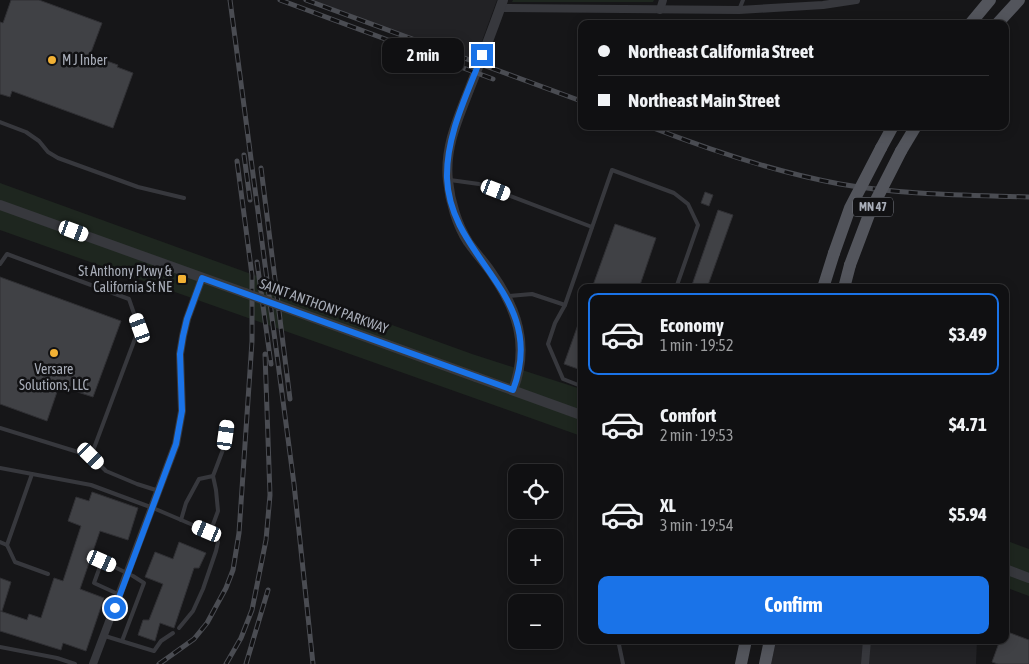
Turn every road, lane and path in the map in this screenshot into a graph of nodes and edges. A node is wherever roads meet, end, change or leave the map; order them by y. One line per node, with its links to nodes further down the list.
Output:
1 (664, 0): 9 (street)
2 (743, 0): 10 (lane)
3 (856, 0): 7 (street)
4 (990, 0): 11 (main road)
5 (1019, 0): 12 (main road)
6 (1026, 0): 13 (main road)
7 (824, 3): 10 (street)
8 (502, 4): 9 (street); 17 (street)
9 (660, 10): 10 (street)
10 (739, 10)
11 (973, 20)
12 (1001, 20)
13 (1001, 20)
14 (0, 122): 18 (lane)
15 (891, 130): 24 (main road, MN 47, bridge)
16 (914, 130): 25 (main road, MN 47, bridge)
17 (447, 180): 20 (lane); 26 (street)
18 (184, 198)
19 (0, 205): 22 (street, SAINT ANTHONY PARKWAY)
20 (592, 228): 23 (lane); 27 (lane)
21 (0, 264): 33 (lane)
22 (202, 278): 29 (street, SAINT ANTHONY PARKWAY, bridge); 37 (street)
23 (678, 284)
24 (824, 284)
25 (845, 284)
26 (506, 296): 27 (lane); 29 (street)
27 (565, 305): 28 (lane)
28 (578, 385)
29 (513, 390): 30 (street, SAINT ANTHONY PARKWAY)
30 (578, 413)
31 (227, 423): 36 (lane)
32 (0, 428): 33 (lane)
33 (91, 456): 37 (lane)
34 (0, 468): 35 (lane)
35 (32, 474): 38 (lane); 42 (lane)
36 (213, 476): 39 (lane); 40 (lane)
37 (159, 491): 38 (street)
38 (153, 508): 39 (lane); 44 (street)
39 (181, 520): 40 (lane)
40 (212, 530): 48 (lane)
41 (0, 542): 42 (lane)
42 (7, 545): 45 (lane)
43 (1009, 571): 46 (street)
44 (128, 573): 47 (street); 47 (lane); 51 (lane)
45 (48, 574)
46 (1029, 578)
47 (120, 595): 50 (street)
48 (179, 628)
49 (174, 633): 51 (lane)
50 (104, 636): 51 (lane); 58 (street)
51 (122, 641)
52 (619, 644): 59 (lane)
53 (745, 644): 60 (main road)
54 (769, 644): 61 (main road)
55 (868, 644): 62 (street)
56 (0, 647): 57 (lane)
57 (75, 664)
58 (93, 664)
59 (623, 664)
60 (741, 664)
61 (764, 664)
62 (865, 664)

